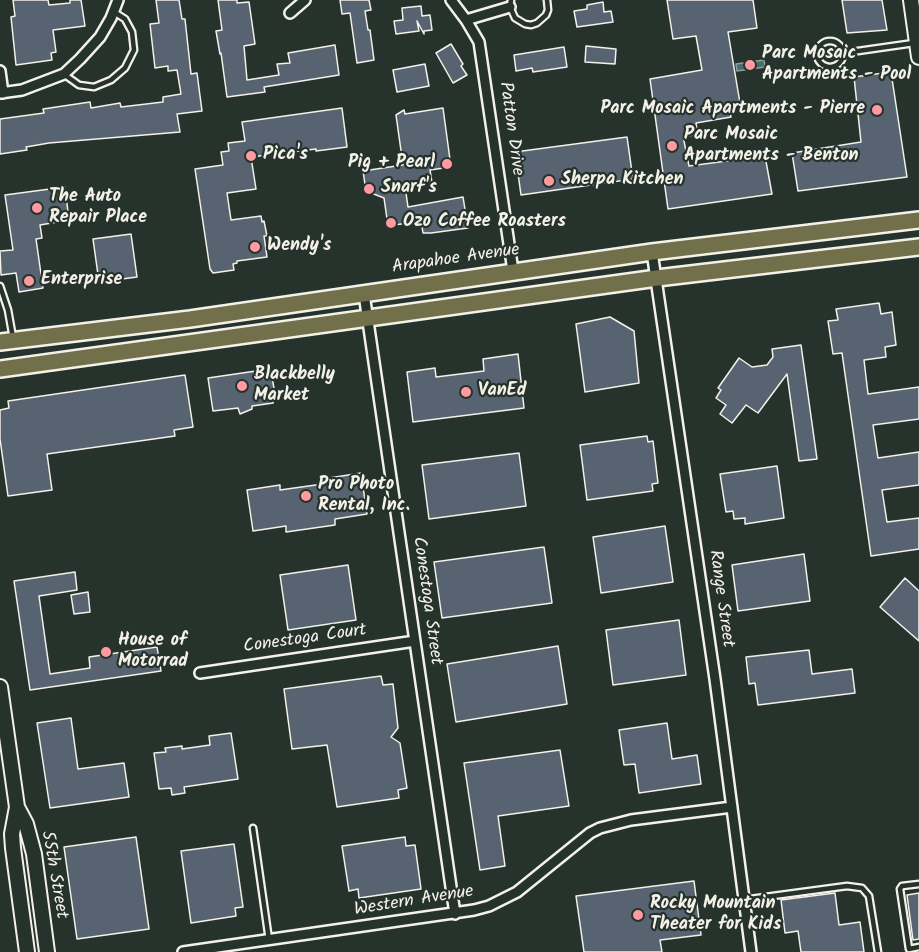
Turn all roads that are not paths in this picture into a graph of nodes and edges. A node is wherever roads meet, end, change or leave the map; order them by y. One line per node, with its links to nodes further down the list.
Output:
1 (118, 0): 7 (street)
2 (305, 0): 8 (street)
3 (451, 0): 9 (street, Patton Drive)
4 (547, 0): 6 (lane)
5 (914, 2): 10 (main road)
6 (511, 4): 9 (street)
7 (114, 12): 13 (street); 13 (lane)
8 (290, 13)
9 (466, 20): 18 (street, Patton Drive)
10 (918, 50): 11 (lane)
11 (844, 52): 11 (lane)
12 (0, 71): 14 (street)
13 (64, 74): 14 (street)
14 (2, 93)
15 (919, 220): 17 (main road, Arapahoe Avenue)
16 (919, 247): 19 (main road)
17 (652, 252): 18 (main road, Arapahoe Avenue); 19 (street, Range Street)
18 (513, 271): 21 (main road, Arapahoe Avenue)
19 (657, 278): 23 (main road); 30 (street, Range Street)
20 (0, 286): 22 (lane)
21 (364, 294): 23 (street, Conestoga Street); 24 (main road, Arapahoe Avenue)
22 (2, 299): 24 (lane)
23 (368, 316): 25 (main road); 26 (street, Conestoga Street)
24 (7, 341)
25 (0, 369)
26 (415, 641): 27 (street, Conestoga Court); 34 (street, Conestoga Street)
27 (200, 673)
28 (0, 687): 29 (main road, 55th Street)
29 (17, 807): 38 (main road, 55th Street); 39 (main road, 55th Street)
30 (732, 807): 33 (street, Range Street); 34 (street, Western Avenue)
31 (253, 828): 35 (lane)
32 (919, 884): 37 (lane)
33 (743, 900): 41 (street, Range Street); 42 (lane)
34 (455, 914): 35 (street, Western Avenue)
35 (269, 940): 40 (street, Western Avenue)
36 (919, 947): 37 (lane)
37 (909, 950)
38 (27, 952)
39 (47, 952)
40 (183, 952)
41 (751, 952)
42 (878, 952)

